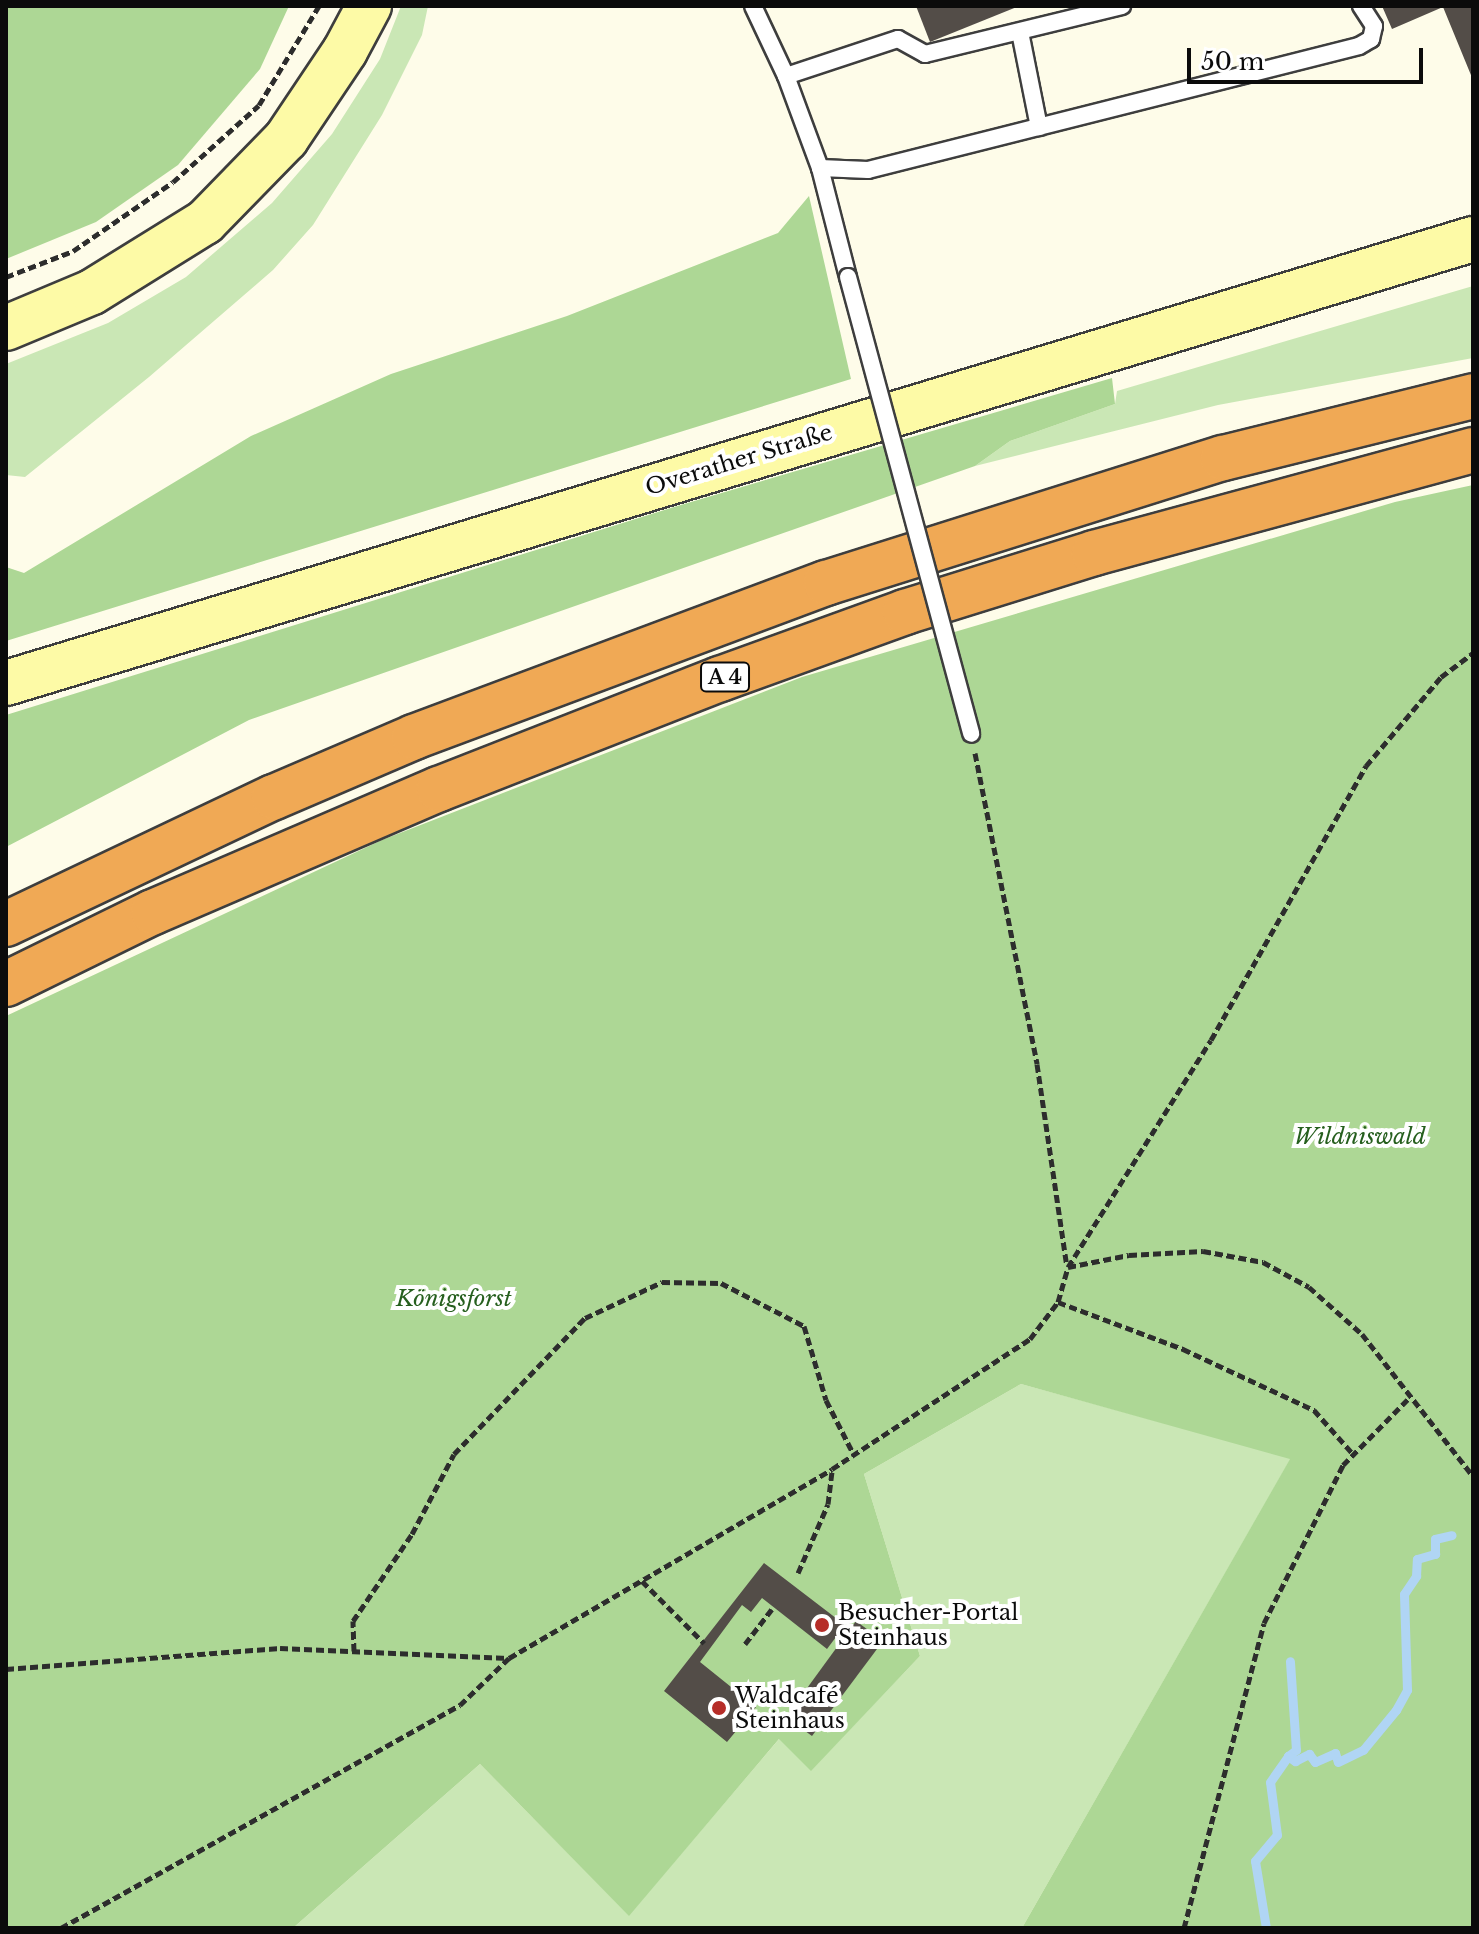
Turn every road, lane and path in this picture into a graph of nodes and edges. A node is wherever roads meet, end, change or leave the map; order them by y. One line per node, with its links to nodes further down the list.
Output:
1 (319, 6): 12 (path)
2 (369, 6): 13 (main road)
3 (753, 6): 8 (lane)
4 (1122, 6): 6 (lane)
5 (1361, 6): 9 (lane)
6 (1065, 13): 7 (lane)
7 (1020, 32): 8 (lane); 9 (lane)
8 (786, 76): 10 (lane)
9 (1039, 127): 10 (lane)
10 (820, 168): 18 (lane, bridge)
11 (1473, 239): 17 (main road, Overather Straße)
12 (6, 277)
13 (6, 328)
14 (1473, 396): 19 (highway, A 4)
15 (1473, 450): 22 (highway, A 4)
16 (1473, 653): 23 (path)
17 (6, 683)
18 (971, 734): 23 (path)
19 (414, 737): 20 (highway); 21 (highway, A 4)
20 (6, 889)
21 (6, 924)
22 (6, 984)
23 (1068, 1267): 24 (path); 25 (path)
24 (1058, 1302): 26 (path); 27 (path)
25 (1409, 1398): 27 (path); 29 (path)
26 (854, 1455): 28 (path); 35 (path)
27 (1354, 1455): 39 (path)
28 (832, 1469): 30 (path); 31 (path)
29 (1473, 1476)
30 (798, 1573)
31 (642, 1581): 33 (path); 36 (path)
32 (772, 1609): 34 (path)
33 (704, 1643)
34 (745, 1644)
35 (354, 1651): 36 (path); 37 (path)
36 (509, 1658): 38 (path)
37 (6, 1669)
38 (61, 1928)
39 (1184, 1928)

